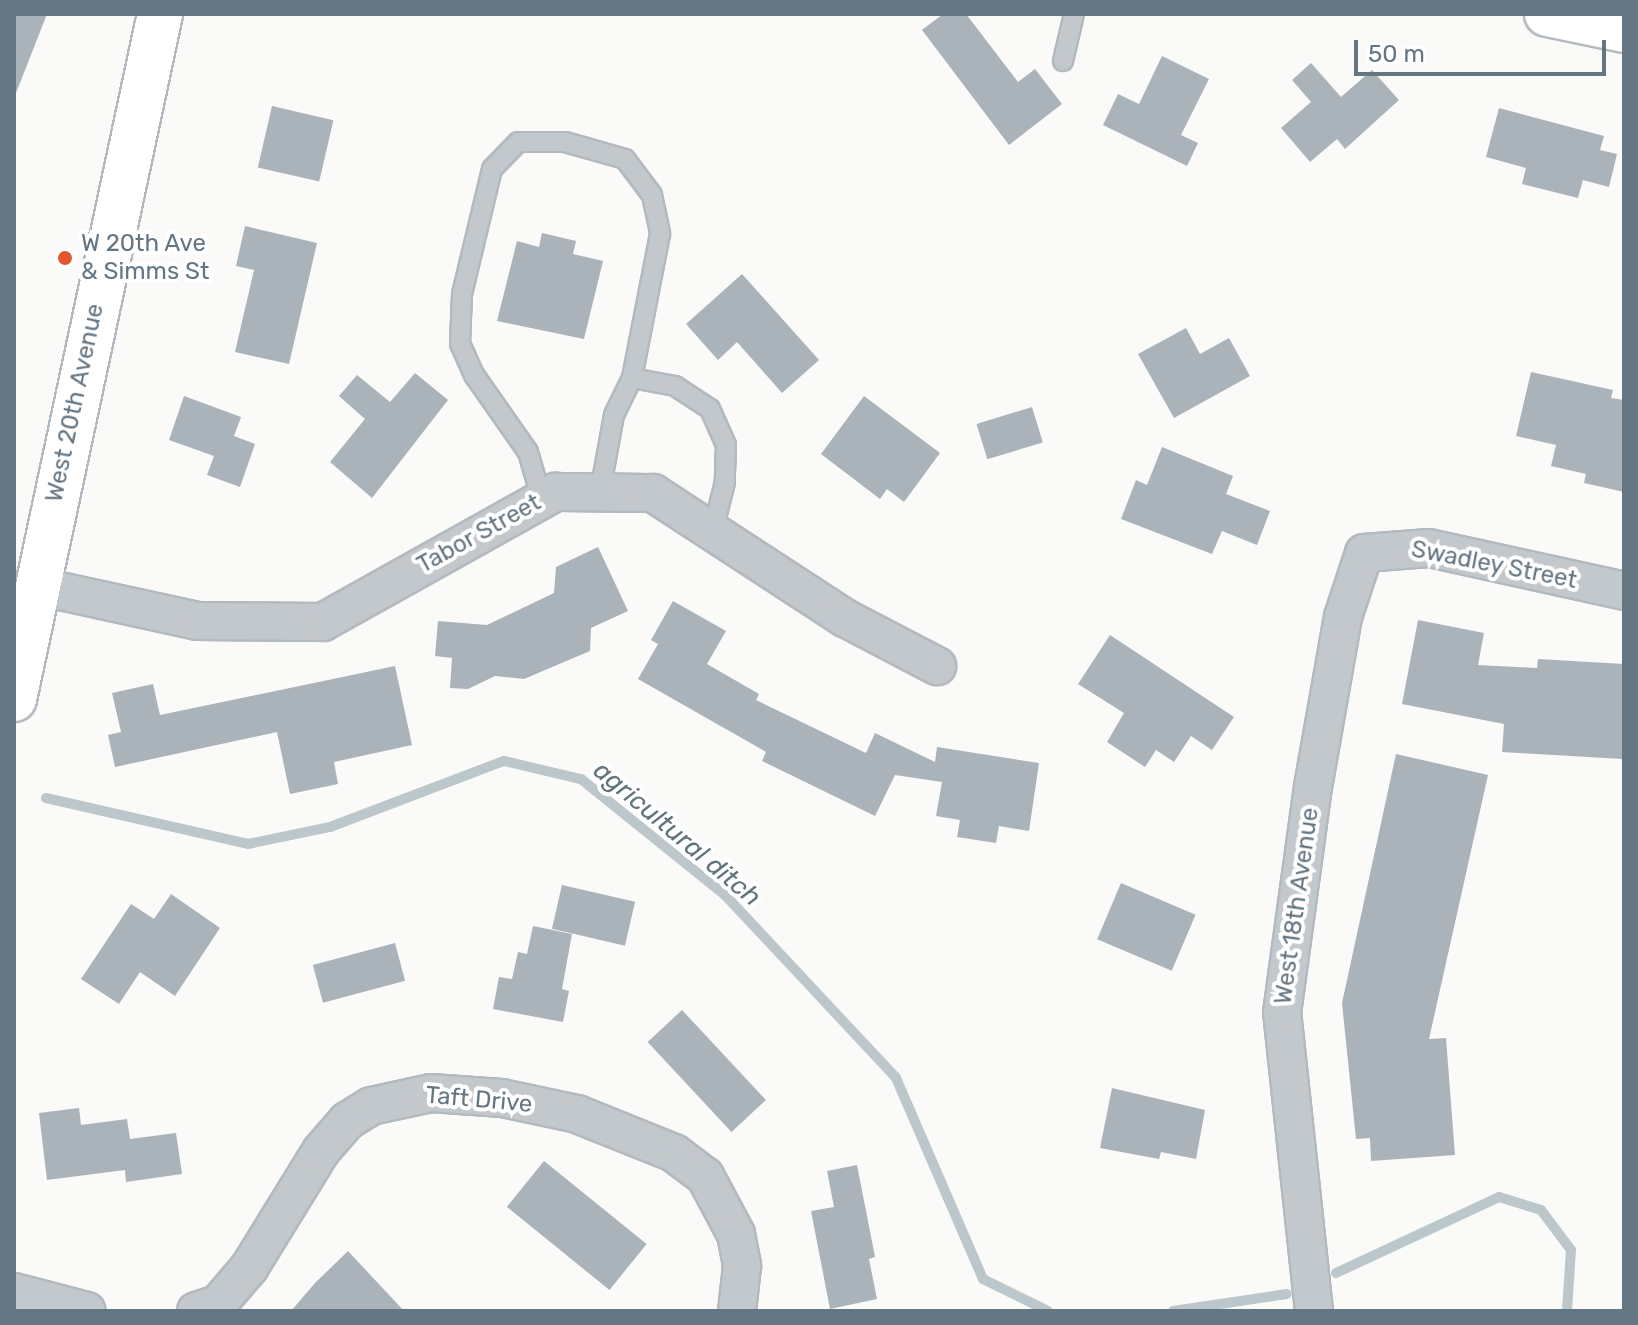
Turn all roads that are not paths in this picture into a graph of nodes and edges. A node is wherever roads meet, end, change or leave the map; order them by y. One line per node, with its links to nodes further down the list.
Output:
1 (160, 14): 11 (street, West 20th Avenue)
2 (1074, 14): 5 (lane)
3 (1547, 14): 4 (street)
4 (1624, 30)
5 (1063, 61)
6 (632, 378): 7 (lane); 8 (lane); 9 (lane)
7 (600, 492): 8 (street, Tabor Street); 9 (street, Tabor Street)
8 (542, 500): 11 (street, Tabor Street)
9 (713, 530): 13 (street, Tabor Street)
10 (1364, 553): 12 (street, Swadley Street); 19 (street, West 18th Avenue)
11 (37, 586): 14 (street, West 20th Avenue)
12 (1624, 591)
13 (937, 666)
14 (14, 699)
15 (14, 1292): 16 (street)
16 (87, 1311)
17 (196, 1311): 18 (street, Taft Drive)
18 (737, 1311)
19 (1314, 1311)

